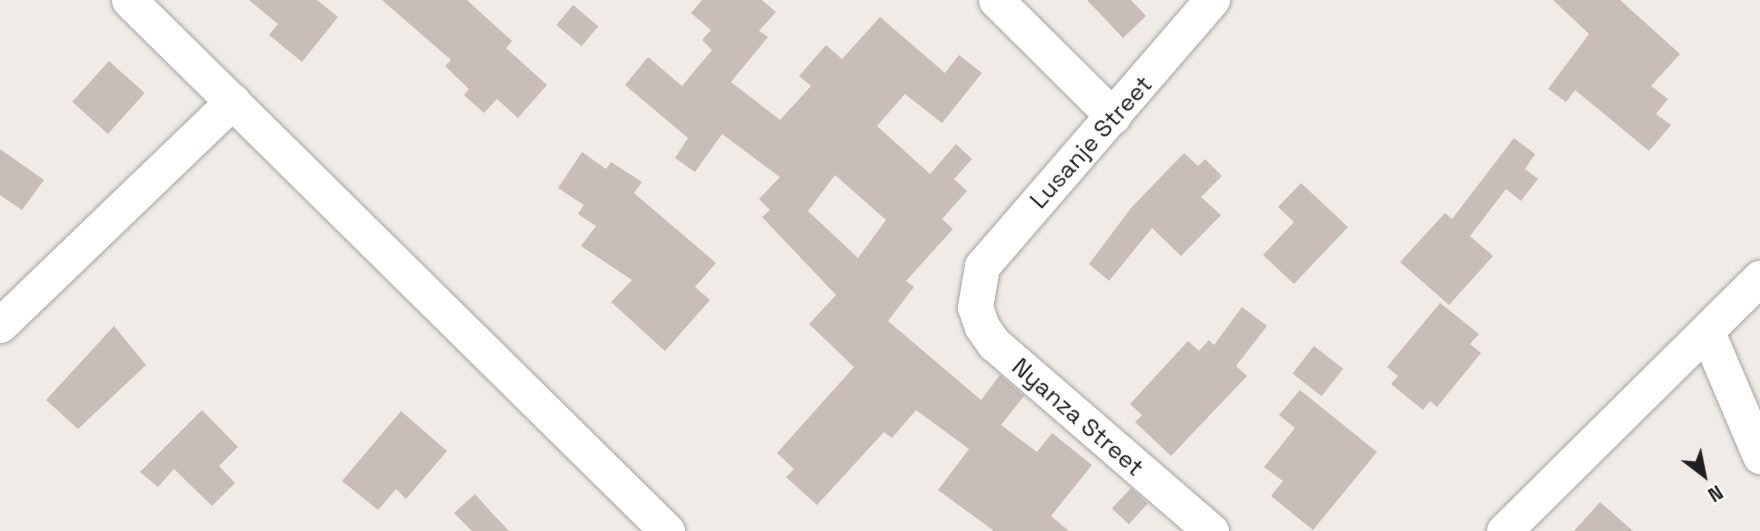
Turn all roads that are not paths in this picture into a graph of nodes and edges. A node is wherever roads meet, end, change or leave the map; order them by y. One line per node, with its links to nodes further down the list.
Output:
1 (996, 0): 5 (street)
2 (1212, 0): 5 (street, Lusanje Street)
3 (141, 4): 4 (street)
4 (233, 101): 8 (street); 11 (street)
5 (1113, 116): 7 (street, Lusanje Street)
6 (1760, 278): 9 (street)
7 (975, 286): 12 (street, Nyanza Street)
8 (0, 325)
9 (1708, 334): 10 (street); 13 (street)
10 (1760, 456)
11 (667, 531)
12 (1211, 531)
13 (1504, 531)

